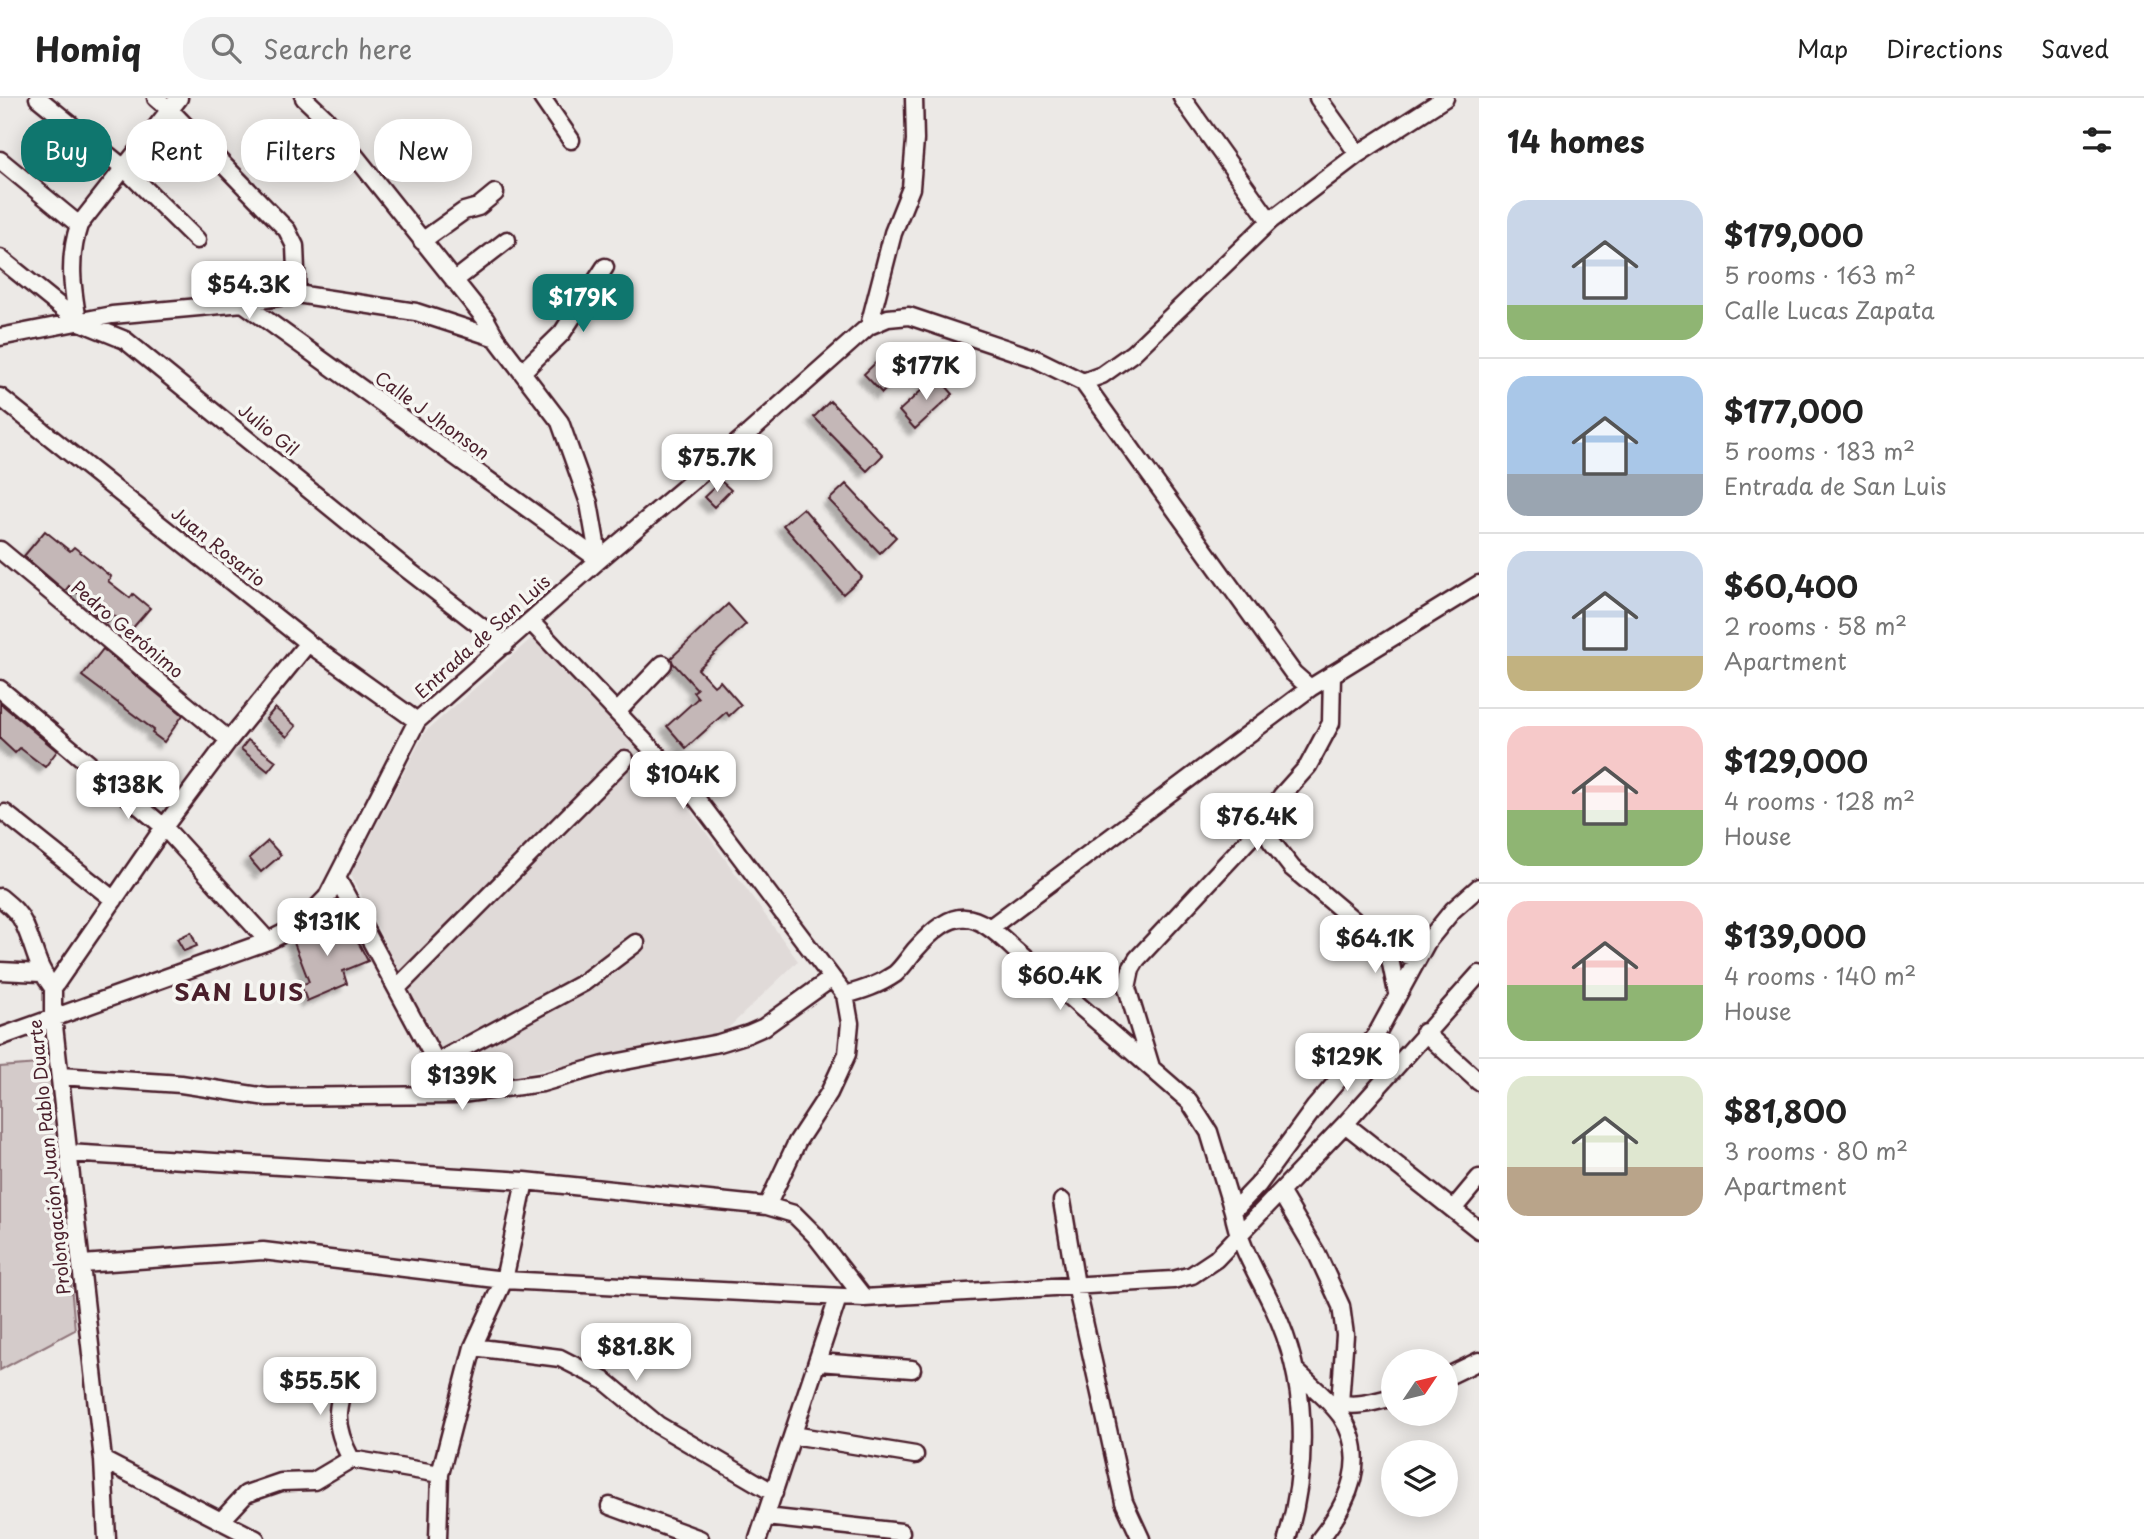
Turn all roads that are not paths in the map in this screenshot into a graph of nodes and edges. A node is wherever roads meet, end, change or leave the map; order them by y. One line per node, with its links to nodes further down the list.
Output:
1 (38, 98): 13 (street)
2 (156, 98): 9 (street)
3 (304, 98): 19 (street)
4 (542, 98): 10 (street)
5 (914, 98): 26 (street)
6 (1182, 98): 15 (street)
7 (1318, 98): 11 (street)
8 (1445, 98): 11 (street)
9 (175, 104): 13 (street); 23 (street)
10 (570, 140)
11 (1358, 155): 15 (street)
12 (0, 160): 16 (street)
13 (124, 168): 16 (street); 17 (street)
14 (495, 193): 19 (street)
15 (1270, 221): 30 (street)
16 (79, 225): 25 (street)
17 (197, 240)
18 (507, 240): 22 (street)
19 (422, 241): 22 (street)
20 (0, 258): 25 (street, Julio Gil)
21 (605, 267): 29 (street)
22 (454, 281): 28 (street)
23 (297, 294): 24 (street); 28 (street)
24 (243, 303): 25 (street); 33 (street, Calle J Jhonson)
25 (78, 321): 27 (street); 37 (street, Julio Gil)
26 (869, 326): 30 (street); 33 (street, Entrada de San Luis)
27 (0, 337)
28 (496, 338): 29 (street)
29 (523, 370): 33 (street)
30 (1083, 382): 40 (street)
31 (0, 397): 36 (street, Juan Rosario)
32 (0, 550): 44 (street, Pedro Gerónimo)
33 (598, 561): 35 (street, Entrada de San Luis)
34 (1475, 591): 39 (street)
35 (530, 621): 37 (street, Entrada de San Luis); 42 (street)
36 (308, 643): 43 (street, Juan Rosario); 44 (street)
37 (505, 645): 43 (street, Entrada de San Luis)
38 (663, 664): 42 (street)
39 (1332, 674): 40 (street); 47 (street)
40 (1310, 688): 53 (street)
41 (0, 689): 48 (street)
42 (617, 712): 61 (street)
43 (417, 721): 49 (street, Entrada de San Luis)
44 (229, 740): 48 (street)
45 (625, 760): 63 (street)
46 (5, 813): 52 (street)
47 (1266, 821): 56 (street); 70 (street)
48 (164, 827): 52 (street); 54 (street)
49 (337, 878): 54 (street, Entrada de San Luis); 63 (street)
50 (1479, 887): 57 (street)
51 (0, 897): 59 (street)
52 (114, 900): 62 (street)
53 (992, 927): 65 (street); 70 (street)
54 (268, 941): 66 (street, Entrada de San Luis)
55 (636, 943): 69 (street)
56 (1388, 949): 57 (street); 64 (street)
57 (1418, 958): 64 (street)
58 (0, 971): 59 (street)
59 (41, 973): 62 (street)
60 (1479, 974): 67 (street)
61 (832, 978): 65 (street); 73 (street)
62 (53, 988): 66 (street, Prolongación Juan Pablo Duarte)
63 (397, 988): 69 (street)
64 (1397, 993): 82 (street)
65 (845, 995): 80 (street)
66 (53, 1017): 68 (street, Entrada de San Luis); 71 (street, Prolongación Juan Pablo Duarte)
67 (1424, 1032): 72 (street); 74 (street)
68 (0, 1037)
69 (437, 1062): 73 (street)
70 (1152, 1069): 82 (street)
71 (60, 1076): 73 (street); 75 (street, Prolongación Juan Pablo Duarte)
72 (1479, 1082)
73 (454, 1095)
74 (1345, 1124): 78 (street); 81 (street)
75 (68, 1153): 77 (street); 85 (street, Prolongación Juan Pablo Duarte)
76 (1479, 1178): 81 (street)
77 (525, 1181): 80 (street); 86 (street)
78 (1281, 1193): 84 (street); 97 (street)
79 (1062, 1201): 87 (street)
80 (767, 1206): 89 (street)
81 (1454, 1208): 83 (street)
82 (1233, 1211): 84 (street)
83 (1479, 1230)
84 (1237, 1235): 87 (street); 94 (street)
85 (82, 1265): 86 (street); 101 (street, Prolongación Juan Pablo Duarte)
86 (504, 1280): 88 (street); 90 (street)
87 (1076, 1285): 89 (street); 113 (street)
88 (838, 1298): 89 (street); 92 (street)
89 (864, 1298)
90 (473, 1347): 102 (street); 103 (street)
91 (1479, 1361): 96 (street)
92 (818, 1362): 93 (street); 98 (street)
93 (912, 1369)
94 (1295, 1370): 114 (street); 115 (street)
95 (348, 1371): 100 (street)
96 (1458, 1371)
97 (1381, 1401)
98 (793, 1436): 99 (street); 103 (street)
99 (915, 1455)
100 (351, 1459): 102 (street); 106 (street)
101 (103, 1461): 106 (street); 108 (street, Prolongación Juan Pablo Duarte)
102 (440, 1474): 110 (street)
103 (774, 1493): 105 (street)
104 (610, 1506): 111 (street)
105 (766, 1517): 107 (street); 112 (street)
106 (221, 1521): 109 (street)
107 (901, 1532)
108 (107, 1539)
109 (257, 1539)
110 (438, 1539)
111 (699, 1539)
112 (758, 1539)
113 (1141, 1539)
114 (1287, 1539)
115 (1320, 1539)

